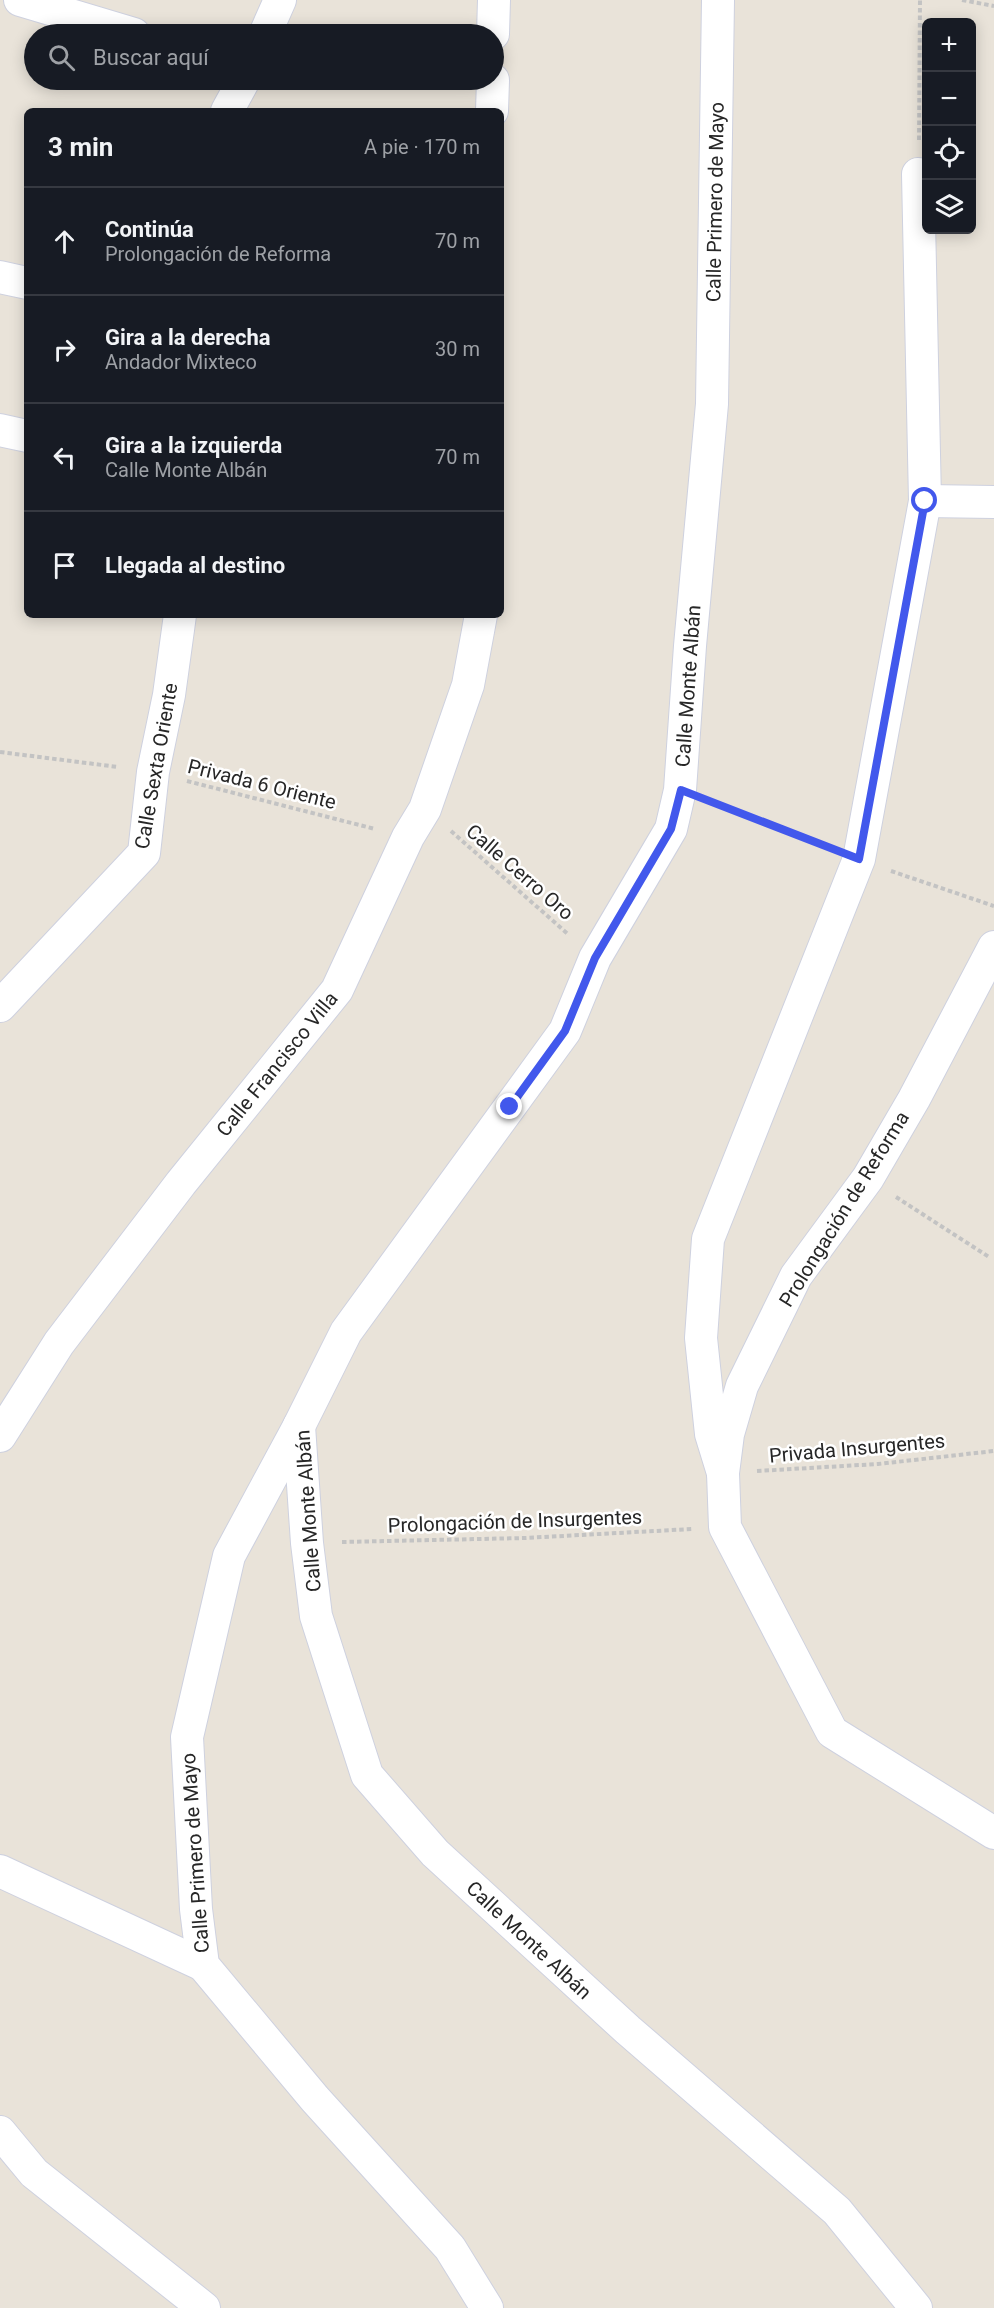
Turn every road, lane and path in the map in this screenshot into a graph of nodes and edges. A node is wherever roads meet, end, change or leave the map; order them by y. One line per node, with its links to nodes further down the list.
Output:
1 (20, 0): 8 (street)
2 (280, 0): 9 (street)
3 (494, 0): 10 (street)
4 (718, 0): 18 (street, Calle Primero de Mayo)
5 (920, 0): 15 (path)
6 (962, 0): 7 (path)
7 (994, 6)
8 (100, 24)
9 (269, 24)
10 (493, 24)
11 (239, 90): 13 (street)
12 (493, 90): 14 (street)
13 (229, 108)
14 (492, 108)
15 (918, 174): 21 (street)
16 (0, 277): 17 (street)
17 (24, 282)
18 (712, 404): 27 (street, Calle Monte Albán)
19 (0, 430): 20 (street)
20 (24, 435)
21 (925, 501): 22 (street); 30 (street)
22 (994, 502)
23 (180, 618): 26 (street, Calle Sexta Oriente)
24 (480, 618): 28 (street, Calle Francisco Villa)
25 (0, 752): 26 (path, Privada 6 Oriente)
26 (153, 772): 29 (path, Privada 6 Oriente); 34 (street, Calle Sexta Oriente)
27 (681, 790): 30 (path); 33 (street, Calle Monte Albán)
28 (425, 808): 29 (street, Calle Francisco Villa); 33 (path, Calle Cerro Oro)
29 (408, 837): 38 (street, Calle Francisco Villa)
30 (859, 859): 31 (path); 40 (street)
31 (994, 906)
32 (994, 947): 35 (street, Prolongación de Reforma)
33 (595, 958): 37 (street, Calle Monte Albán)
34 (0, 1006)
35 (868, 1178): 36 (path); 40 (street, Prolongación de Reforma)
36 (989, 1257)
37 (299, 1426): 42 (street, Calle Monte Albán); 45 (street, Calle Primero de Mayo)
38 (0, 1436)
39 (994, 1451): 40 (path, Privada Insurgentes)
40 (723, 1473): 41 (street, Prolongación de Reforma)
41 (725, 1527): 42 (path, Prolongación de Insurgentes); 43 (street, Prolongación de Reforma)
42 (307, 1543): 49 (street, Calle Monte Albán)
43 (994, 1833)
44 (0, 1871): 45 (street)
45 (203, 1965): 48 (street, Calle Primero de Mayo)
46 (0, 2132): 47 (street)
47 (204, 2308)
48 (487, 2308)
49 (916, 2308)

